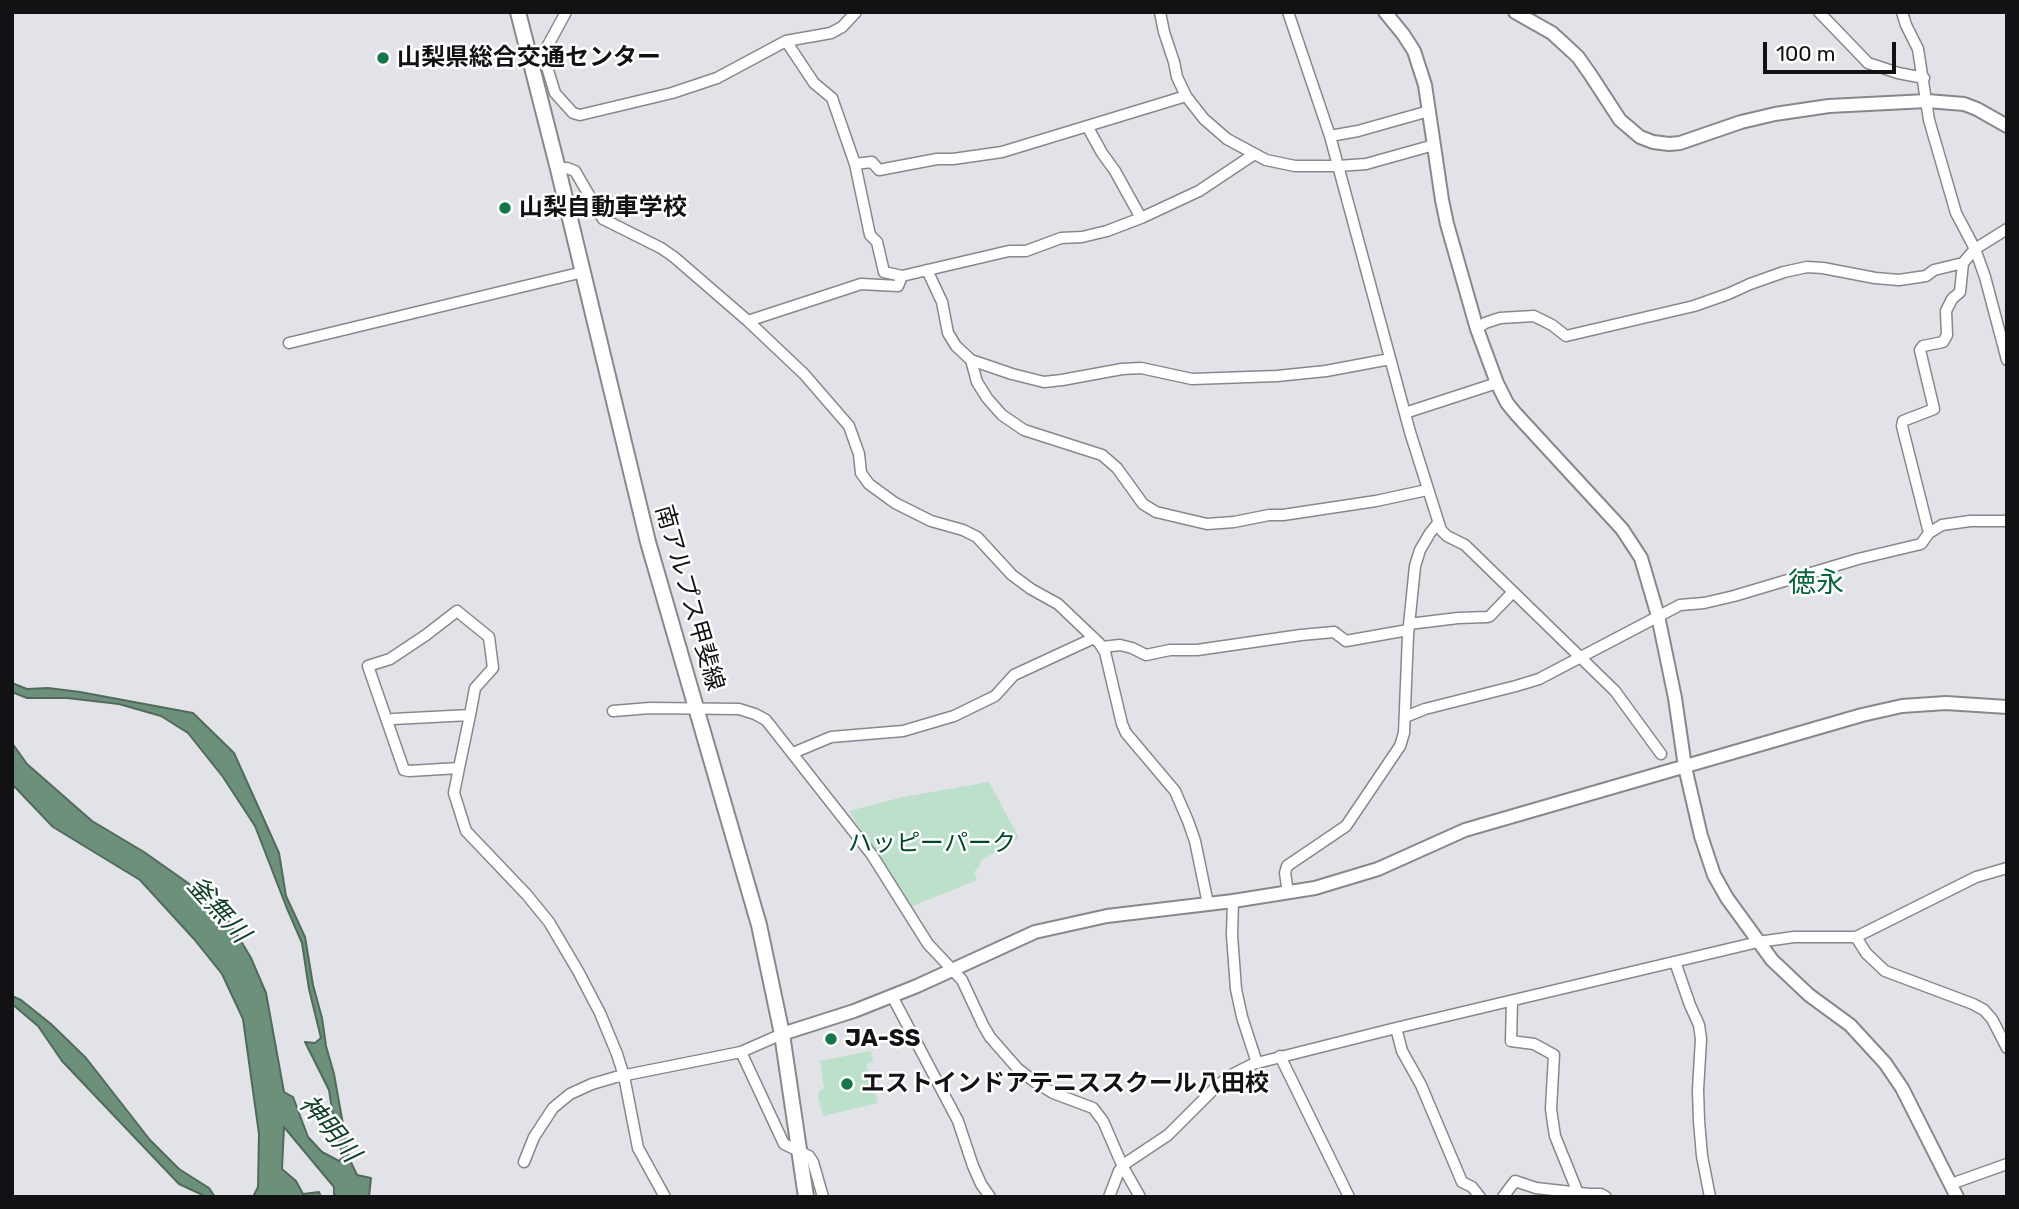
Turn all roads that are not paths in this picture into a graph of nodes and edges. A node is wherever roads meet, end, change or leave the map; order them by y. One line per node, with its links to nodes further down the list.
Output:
1 (518, 12): 13 (main road, 南アルプス甲斐線)
2 (566, 12): 12 (street)
3 (856, 12): 11 (street)
4 (1160, 12): 16 (street)
5 (1287, 12): 22 (street)
6 (1405, 12): 10 (street)
7 (1515, 12): 17 (street)
8 (1819, 12): 14 (street)
9 (1902, 12): 14 (street)
10 (1389, 16): 19 (street)
11 (786, 40): 15 (street); 25 (street)
12 (543, 54): 13 (street); 15 (street)
13 (532, 71): 18 (main road, 南アルプス甲斐線)
14 (1924, 78): 17 (street)
15 (555, 93): 18 (street)
16 (1186, 96): 20 (street); 24 (street)
17 (1927, 101): 21 (street); 30 (street)
18 (540, 102): 27 (main road, 南アルプス甲斐線)
19 (1429, 111): 22 (street); 23 (street)
20 (1087, 126): 25 (street); 28 (street)
21 (2007, 126)
22 (1329, 136): 26 (street)
23 (1434, 145): 26 (street); 36 (street)
24 (1252, 155): 26 (street); 28 (street)
25 (855, 164): 34 (street)
26 (1338, 166): 38 (street)
27 (558, 169): 33 (main road, 南アルプス甲斐線); 35 (street)
28 (1141, 218): 32 (street)
29 (2007, 229): 30 (street)
30 (1975, 249): 31 (street); 40 (street)
31 (1963, 263): 36 (street); 46 (street)
32 (927, 270): 34 (street); 39 (street)
33 (583, 272): 37 (street); 53 (main road, 南アルプス甲斐線)
34 (902, 276): 35 (street)
35 (748, 321): 50 (street)
36 (1477, 329): 41 (street)
37 (289, 343)
38 (1390, 359): 39 (street); 42 (street)
39 (971, 360): 43 (street)
40 (2007, 360)
41 (1497, 383): 42 (street); 48 (street)
42 (1405, 413): 43 (street)
43 (1427, 490): 45 (street)
44 (2007, 521): 46 (street)
45 (1438, 523): 47 (street); 49 (street)
46 (1929, 533): 48 (street)
47 (1513, 592): 49 (street); 51 (street)
48 (1658, 616): 51 (street); 60 (street)
49 (1409, 627): 50 (street); 56 (street)
50 (1098, 642): 58 (street); 65 (street)
51 (1580, 657): 56 (street); 59 (street)
52 (2007, 707): 60 (street)
53 (697, 709): 54 (street); 58 (street); 73 (main road, 南アルプス甲斐線)
54 (613, 711)
55 (470, 715): 57 (street); 57 (street); 61 (street)
56 (1405, 718): 63 (street)
57 (387, 722): 61 (street)
58 (793, 753): 69 (street)
59 (1661, 754)
60 (1685, 767): 63 (street); 67 (street)
61 (459, 768): 78 (street)
62 (2007, 868): 66 (street)
63 (1288, 892): 64 (street)
64 (1233, 901): 65 (street); 77 (street)
65 (1208, 904): 69 (street)
66 (1856, 937): 67 (street); 74 (street)
67 (1758, 942): 68 (street); 83 (street)
68 (1675, 962): 71 (street); 95 (street)
69 (952, 969): 70 (street); 82 (street)
70 (892, 996): 73 (street); 88 (street)
71 (1512, 1001): 72 (street); 84 (street)
72 (1396, 1028): 76 (street); 92 (street)
73 (782, 1034): 75 (street); 79 (main road, 南アルプス甲斐線)
74 (2007, 1048)
75 (741, 1052): 78 (street); 79 (street)
76 (1280, 1056): 77 (street); 91 (street)
77 (1257, 1063): 82 (street)
78 (624, 1076): 80 (street); 85 (street)
79 (799, 1151): 86 (main road, 南アルプス甲斐線); 87 (street)
80 (524, 1163)
81 (2007, 1164): 83 (street)
82 (1123, 1167): 89 (street); 90 (street)
83 (1951, 1184): 96 (street)
84 (1578, 1193): 93 (street); 94 (street)
85 (664, 1197)
86 (806, 1197)
87 (823, 1197)
88 (990, 1197)
89 (1109, 1197)
90 (1140, 1197)
91 (1349, 1197)
92 (1480, 1197)
93 (1503, 1197)
94 (1606, 1197)
95 (1710, 1197)
96 (1957, 1197)

